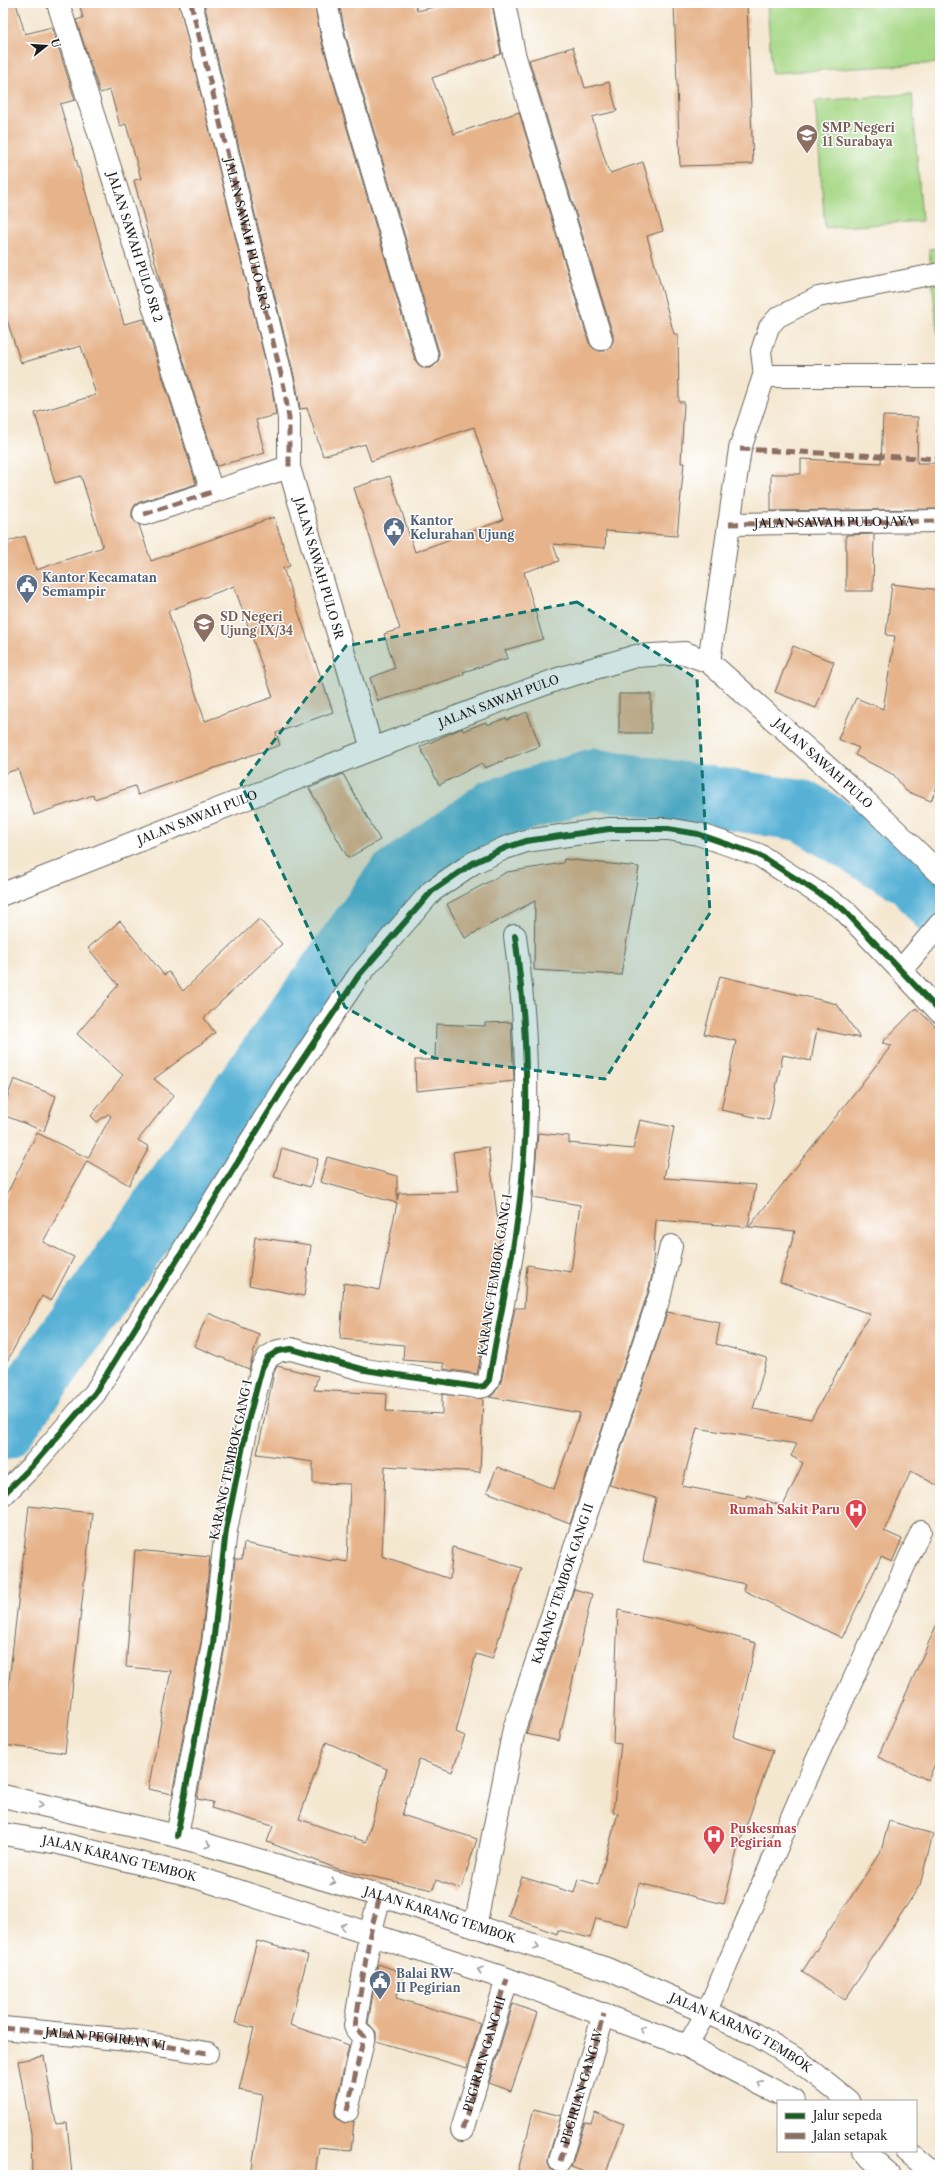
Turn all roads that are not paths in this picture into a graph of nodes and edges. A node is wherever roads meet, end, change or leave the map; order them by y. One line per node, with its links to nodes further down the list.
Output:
1 (58, 3): 11 (street, JALAN SAWAH PULO SR 2)
2 (191, 3): 10 (street, JALAN SAWAH PULO SR 3)
3 (326, 3): 7 (street)
4 (504, 3): 6 (street)
5 (940, 273): 8 (lane)
6 (601, 339)
7 (426, 356)
8 (764, 376): 9 (street); 14 (street)
9 (940, 376)
10 (289, 467): 11 (street); 16 (street, JALAN SAWAH PULO SR)
11 (212, 492): 12 (street)
12 (144, 514)
13 (940, 521): 14 (street, JALAN SAWAH PULO JAYA)
14 (728, 524): 15 (street)
15 (709, 662): 16 (street, JALAN SAWAH PULO); 17 (street, JALAN SAWAH PULO)
16 (372, 748): 18 (street, JALAN SAWAH PULO)
17 (940, 874)
18 (3, 894)
19 (940, 924): 21 (street)
20 (515, 936): 28 (street, KARANG TEMBOK GANG I)
21 (907, 962): 22 (street); 24 (street)
22 (940, 1012)
23 (670, 1246): 30 (street, KARANG TEMBOK GANG II)
24 (3, 1496)
25 (921, 1531): 33 (lane)
26 (3, 1796): 28 (street, JALAN KARANG TEMBOK, one-way to 28)
27 (3, 1834): 31 (street, JALAN KARANG TEMBOK, one-way to 27)
28 (177, 1836): 29 (street, JALAN KARANG TEMBOK, one-way to 29)
29 (380, 1896): 30 (street, JALAN KARANG TEMBOK); 31 (street)
30 (476, 1927): 33 (street, JALAN KARANG TEMBOK, one-way to 33)
31 (370, 1934): 32 (street, JALAN KARANG TEMBOK, one-way to 31); 40 (street)
32 (507, 1979): 34 (street, JALAN KARANG TEMBOK); 41 (street, PEGIRIAN GANG III)
33 (707, 2011): 36 (lane); 39 (street, JALAN KARANG TEMBOK)
34 (604, 2014): 36 (street, JALAN KARANG TEMBOK, one-way to 34); 44 (street, PEGIRIAN GANG IV)
35 (3, 2028): 37 (street, JALAN PEGIRIAN VI)
36 (687, 2046): 38 (street, JALAN KARANG TEMBOK, one-way to 36)
37 (207, 2053)
38 (792, 2100)
39 (848, 2100)
40 (347, 2111)
41 (462, 2130)
42 (864, 2152): 45 (street)
43 (908, 2152): 46 (street)
44 (560, 2160)
45 (890, 2175)
46 (935, 2175)

